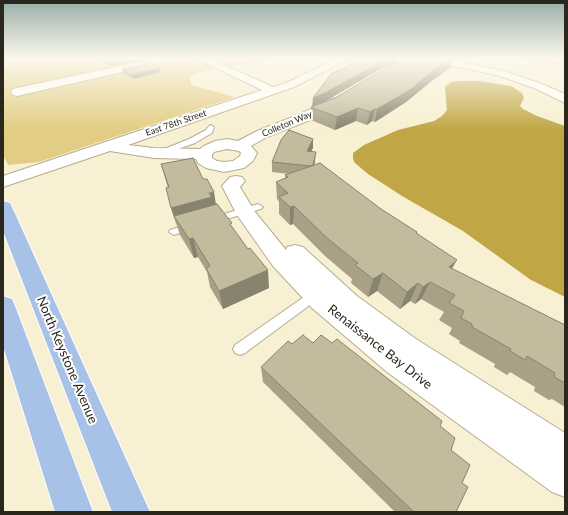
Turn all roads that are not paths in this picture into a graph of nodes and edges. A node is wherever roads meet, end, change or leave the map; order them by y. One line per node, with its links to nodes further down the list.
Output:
1 (62, 82): 6 (street)
2 (254, 82): 5 (street)
3 (297, 82): 5 (street, East 78th Street)
4 (528, 82): 8 (street)
5 (273, 91): 9 (street, East 78th Street)
6 (17, 92)
7 (348, 96): 13 (street, Colleton Way)
8 (565, 98)
9 (203, 114): 10 (street); 12 (street, East 78th Street)
10 (211, 127): 11 (street); 14 (lane)
11 (221, 144): 13 (street); 15 (street)
12 (109, 146): 14 (street); 17 (street, East 78th Street)
13 (241, 146): 16 (street)
14 (156, 153): 15 (street)
15 (204, 154): 16 (street)
16 (232, 174): 19 (street, Renaissance Bay Drive)
17 (3, 182)
18 (3, 207): 27 (main road, North Keystone Avenue)
19 (251, 209): 20 (lane); 21 (street, Renaissance Bay Drive)
20 (174, 232)
21 (322, 290): 23 (lane); 24 (street, Renaissance Bay Drive); 25 (street, Renaissance Bay Drive)
22 (3, 306): 26 (main road)
23 (240, 349)
24 (565, 453)
25 (565, 479)
26 (74, 512)
27 (131, 512)

